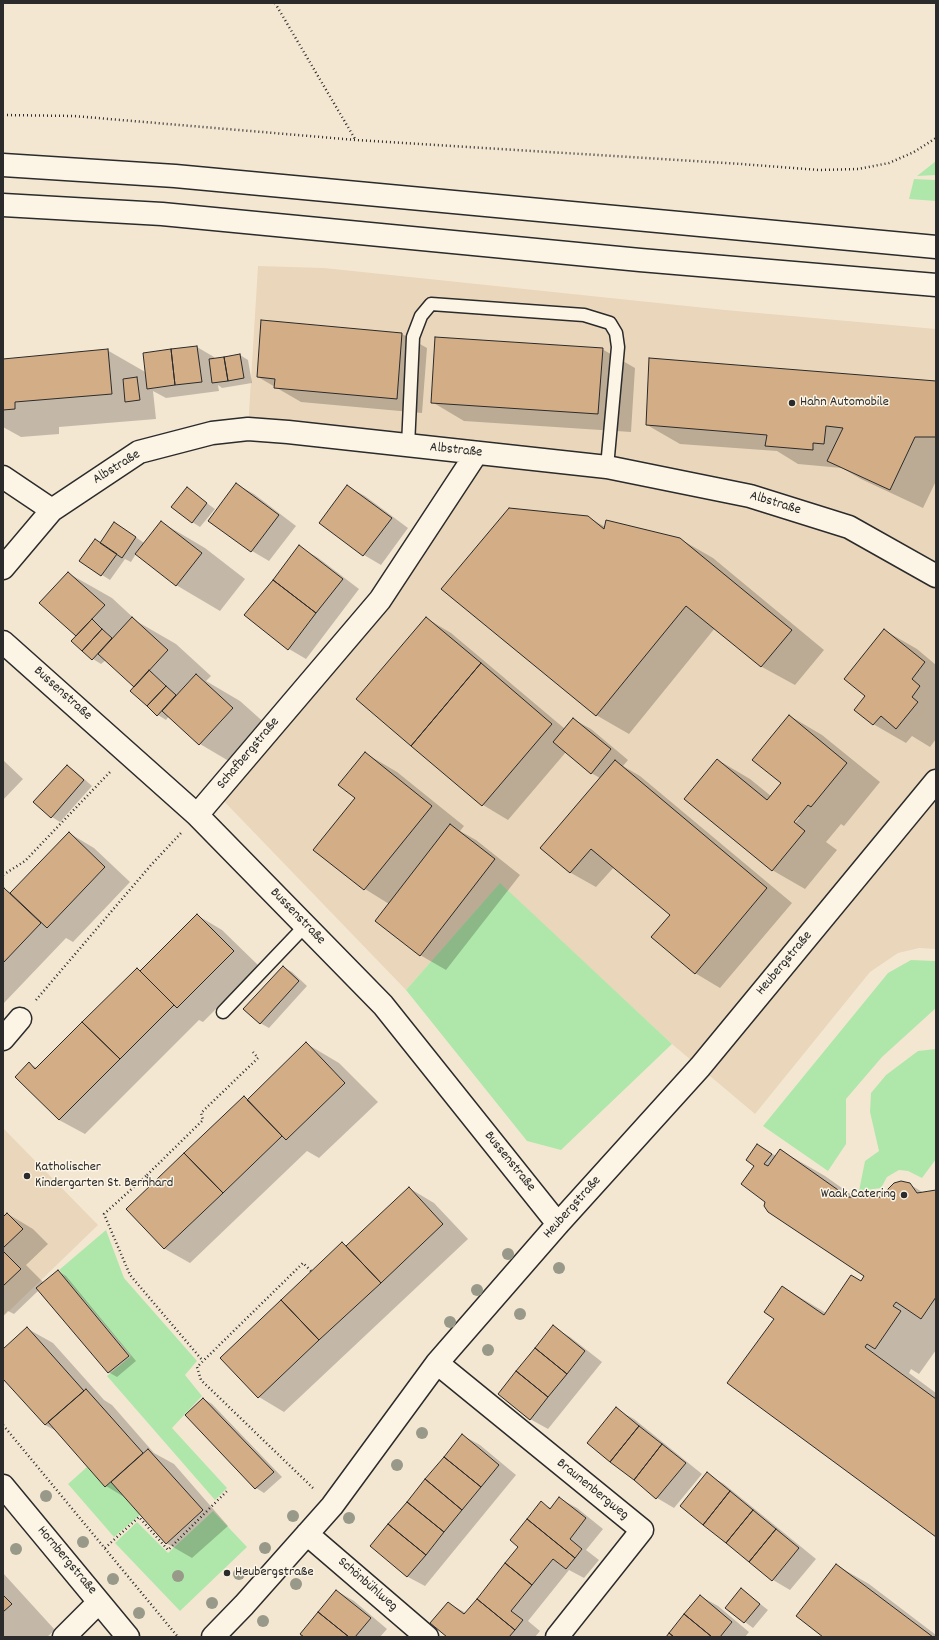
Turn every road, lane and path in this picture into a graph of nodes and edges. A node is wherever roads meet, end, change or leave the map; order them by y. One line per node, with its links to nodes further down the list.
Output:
1 (275, 3): 4 (path)
2 (3, 115): 4 (path)
3 (936, 138): 4 (path)
4 (356, 140)
5 (3, 165): 7 (main road)
6 (3, 205): 8 (main road)
7 (936, 247)
8 (936, 285)
9 (408, 446): 10 (main road, Albstraße); 11 (lane); 13 (main road, Albstraße)
10 (476, 454): 11 (main road, Albstraße); 19 (main road, Schafbergstraße)
11 (607, 468): 15 (main road, Albstraße)
12 (3, 477): 13 (main road)
13 (52, 510): 14 (main road, Albstraße)
14 (3, 568)
15 (936, 576)
16 (3, 642): 17 (main road, Bussenstraße)
17 (128, 753): 19 (main road, Bussenstraße); 20 (path)
18 (936, 781): 28 (main road, Heubergstraße)
19 (197, 815): 21 (main road, Bussenstraße); 23 (path)
20 (3, 875)
21 (305, 926): 22 (lane); 28 (main road, Bussenstraße)
22 (223, 1012)
23 (20, 1019): 24 (main road)
24 (3, 1039)
25 (253, 1052): 26 (path)
26 (146, 1176): 27 (path); 30 (path)
27 (154, 1182)
28 (558, 1224): 31 (main road, Heubergstraße)
29 (311, 1271): 30 (path)
30 (203, 1361): 35 (path)
31 (437, 1363): 35 (main road, Heubergstraße); 44 (main road, Braunenbergweg)
32 (3, 1425): 37 (path)
33 (3, 1486): 38 (main road, Hornbergstraße)
34 (228, 1490): 37 (path)
35 (332, 1506): 36 (main road, Heubergstraße)
36 (307, 1534): 42 (main road, Heubergstraße); 43 (main road, Schönbühlweg)
37 (105, 1548): 41 (path)
38 (99, 1602): 39 (main road); 40 (main road, Hornbergstraße)
39 (64, 1637)
40 (128, 1637)
41 (178, 1637)
42 (213, 1637)
43 (427, 1637)
44 (557, 1637)

